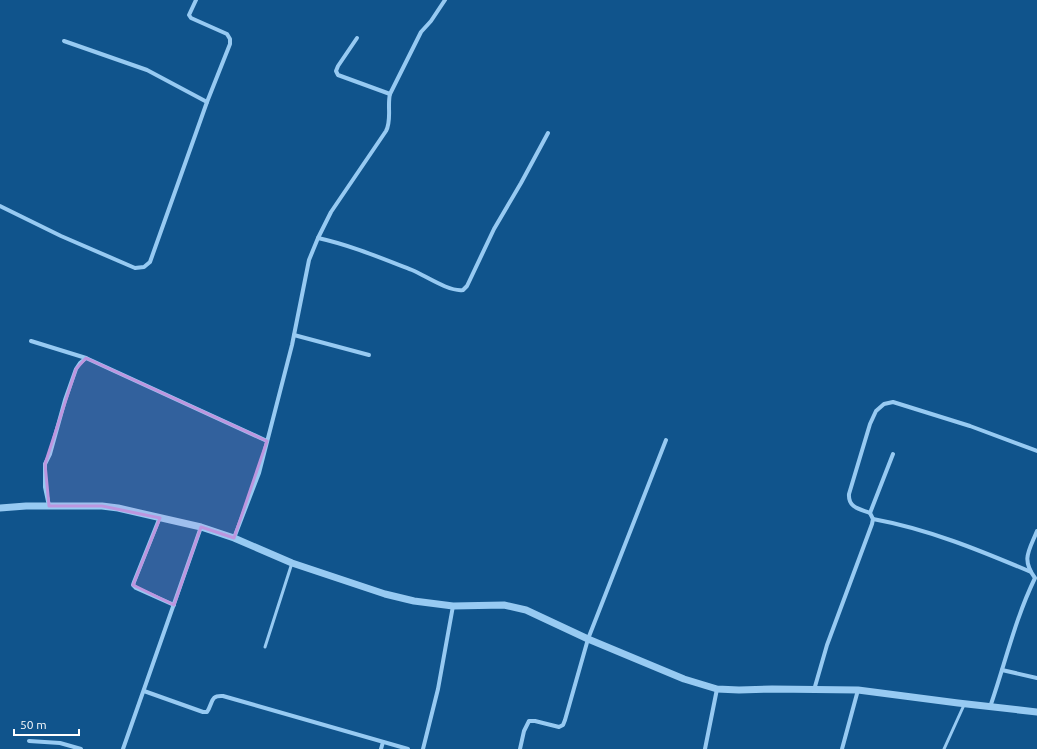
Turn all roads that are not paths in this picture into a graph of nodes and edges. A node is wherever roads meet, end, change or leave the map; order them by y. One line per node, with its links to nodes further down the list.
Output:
1 (196, 0): 6 (street)
2 (445, 0): 5 (street)
3 (357, 38): 5 (street)
4 (64, 41): 6 (street)
5 (390, 94): 9 (street)
6 (207, 102): 8 (street)
7 (548, 133): 9 (street)
8 (0, 206)
9 (318, 238): 10 (street)
10 (294, 335): 12 (street); 15 (street)
11 (31, 341): 13 (street)
12 (369, 355)
13 (86, 358): 15 (street); 18 (street)
14 (666, 440): 31 (street)
15 (267, 441): 25 (street)
16 (1037, 451): 20 (street)
17 (893, 454): 20 (street)
18 (48, 506): 19 (street); 21 (street)
19 (0, 508)
20 (870, 513): 22 (street)
21 (160, 517): 23 (street); 29 (street)
22 (873, 519): 27 (street); 36 (street)
23 (201, 527): 25 (street); 29 (street)
24 (1037, 531): 27 (street)
25 (234, 538): 26 (street)
26 (292, 563): 30 (street); 32 (lane)
27 (1031, 572): 28 (street)
28 (1036, 578): 33 (street)
29 (174, 605): 38 (street)
30 (452, 606): 31 (street); 48 (street)
31 (588, 639): 35 (street); 49 (street)
32 (265, 647)
33 (1002, 670): 34 (street); 40 (street)
34 (1037, 678)
35 (717, 689): 36 (street); 50 (street)
36 (814, 690): 37 (street)
37 (858, 690): 39 (street); 51 (street)
38 (144, 691): 43 (street); 45 (street)
39 (964, 704): 40 (street); 52 (lane)
40 (990, 707): 41 (street)
41 (1037, 712)
42 (29, 741): 44 (street)
43 (383, 742): 46 (street); 47 (street)
44 (81, 749)
45 (123, 749)
46 (381, 749)
47 (408, 749)
48 (423, 749)
49 (520, 749)
50 (705, 749)
51 (842, 749)
52 (944, 749)

